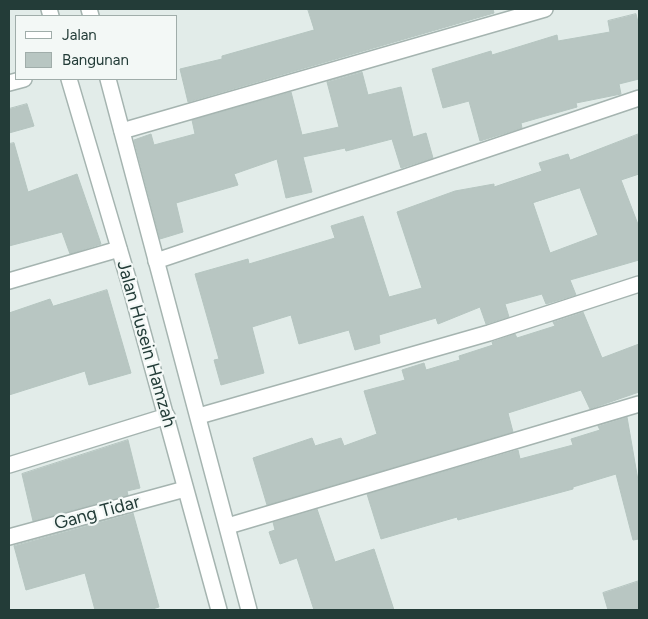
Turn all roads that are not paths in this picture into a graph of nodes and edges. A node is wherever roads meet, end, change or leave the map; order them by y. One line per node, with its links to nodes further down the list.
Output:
1 (546, 9): 5 (street)
2 (69, 80): 6 (street, Jalan Husein Hamzah)
3 (108, 80): 5 (street, Jalan Husein Hamzah)
4 (639, 98): 7 (street)
5 (122, 131): 7 (street, Jalan Husein Hamzah)
6 (119, 249): 8 (street); 11 (street, Jalan Husein Hamzah)
7 (156, 261): 12 (street, Jalan Husein Hamzah)
8 (9, 281)
9 (639, 284): 12 (street)
10 (639, 404): 15 (street)
11 (167, 416): 13 (street); 14 (street, Jalan Husein Hamzah)
12 (199, 416): 15 (street, Jalan Husein Hamzah)
13 (9, 465)
14 (185, 489): 16 (street, Gang Tidar); 17 (street, Jalan Husein Hamzah)
15 (228, 526): 18 (street, Jalan Husein Hamzah)
16 (9, 537)
17 (219, 610)
18 (249, 610)

